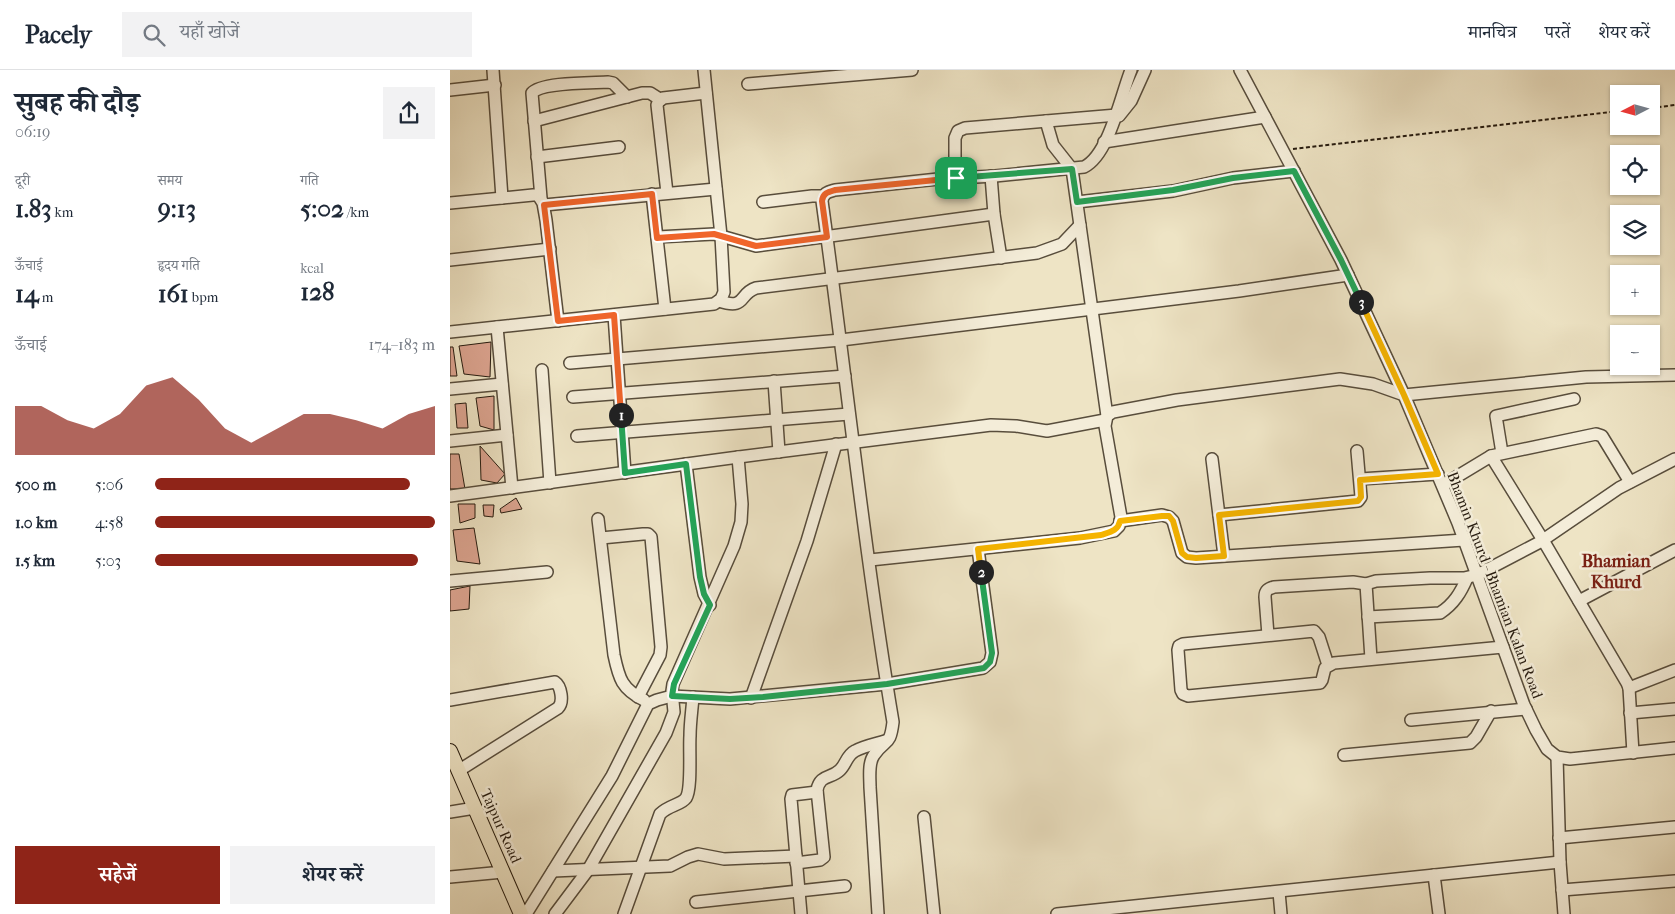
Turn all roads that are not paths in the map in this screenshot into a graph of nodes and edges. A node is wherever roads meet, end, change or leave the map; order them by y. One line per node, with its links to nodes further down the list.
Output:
1 (494, 70): 8 (street)
2 (704, 70): 10 (street)
3 (912, 70): 7 (street)
4 (1131, 70): 13 (street)
5 (1145, 70): 13 (street)
6 (1240, 70): 14 (street, Bhamin Khurd - Bhamian Kalan Road)
7 (748, 84)
8 (495, 85): 9 (street); 28 (street)
9 (450, 90)
10 (706, 93): 12 (street); 24 (street)
11 (627, 97): 12 (street); 15 (street); 15 (street)
12 (661, 100): 25 (street)
13 (1116, 117): 16 (street); 17 (street)
14 (1265, 117): 17 (street); 21 (street, Bhamin Khurd - Bhamian Kalan Road)
15 (534, 121): 19 (street)
16 (1046, 121): 20 (street); 23 (street)
17 (1104, 142): 20 (street)
18 (618, 147): 19 (street)
19 (538, 157): 29 (street)
20 (1072, 169): 22 (street); 31 (street)
21 (1294, 171): 31 (street); 41 (street, Bhamin Khurd - Bhamian Kalan Road)
22 (991, 176): 23 (street); 33 (street)
23 (956, 178): 27 (street)
24 (716, 189): 25 (street); 35 (street)
25 (667, 193): 26 (street)
26 (652, 194): 29 (street); 37 (street)
27 (823, 196): 30 (street); 36 (street)
28 (502, 198): 29 (street); 32 (street)
29 (542, 202): 38 (street)
30 (763, 202)
31 (1077, 202): 34 (street)
32 (450, 203)
33 (994, 214): 36 (street); 39 (street)
34 (1080, 225): 39 (street); 45 (street)
35 (721, 236): 36 (street); 37 (street); 43 (street)
36 (827, 237): 42 (street)
37 (657, 238): 44 (street)
38 (550, 249): 40 (street); 47 (street)
39 (1001, 258): 42 (street)
40 (450, 260)
41 (1348, 274): 45 (street); 60 (street, Bhamin Khurd - Bhamian Kalan Road)
42 (833, 280): 43 (street); 50 (street)
43 (719, 301): 44 (street)
44 (665, 309): 46 (street)
45 (1092, 310): 50 (street); 64 (street)
46 (614, 315): 47 (street); 51 (street)
47 (558, 321): 48 (street)
48 (497, 327): 49 (street); 57 (street)
49 (450, 332)
50 (841, 340): 51 (street); 55 (street)
51 (617, 360): 52 (street); 59 (street)
52 (570, 363)
53 (542, 370): 83 (street)
54 (1675, 375): 60 (street)
55 (844, 376): 56 (street); 63 (street)
56 (774, 381): 59 (street); 65 (street)
57 (502, 384): 58 (street); 67 (street)
58 (450, 389)
59 (619, 394): 61 (street); 66 (street)
60 (1404, 395): 64 (street); 80 (street, Bhamin Khurd - Bhamian Kalan Road)
61 (574, 397)
62 (1574, 399): 74 (street)
63 (849, 414): 65 (street); 70 (street)
64 (1106, 418): 70 (street); 89 (street)
65 (777, 419): 66 (street); 73 (street)
66 (622, 432): 68 (street); 79 (street)
67 (507, 435): 69 (street); 85 (street)
68 (576, 436)
69 (450, 441)
70 (852, 442): 71 (street); 96 (street)
71 (836, 444): 73 (street); 114 (street)
72 (1357, 451): 81 (street)
73 (779, 452): 75 (street)
74 (1496, 455): 82 (street); 84 (street); 92 (street)
75 (738, 457): 78 (street); 102 (street)
76 (1212, 459): 87 (street)
77 (1675, 459): 82 (street)
78 (686, 464): 79 (street); 102 (street)
79 (625, 473): 83 (street)
80 (1438, 474): 81 (street); 84 (street, Bhamin Khurd - Bhamian Kalan Road)
81 (1360, 480): 87 (street)
82 (1630, 482): 92 (street)
83 (550, 483): 85 (street)
84 (1443, 485): 91 (street, Bhamin Khurd - Bhamian Kalan Road)
85 (512, 488): 86 (street)
86 (450, 496)
87 (1219, 515): 95 (street)
88 (598, 519): 90 (street)
89 (1120, 521): 93 (street); 95 (street)
90 (601, 538): 112 (street); 112 (street)
91 (1464, 540): 95 (street); 98 (street, Bhamin Khurd - Bhamian Kalan Road)
92 (1544, 540): 98 (street); 101 (street)
93 (978, 549): 96 (street); 109 (street)
94 (1675, 550): 101 (street)
95 (1224, 556)
96 (870, 560): 109 (street)
97 (547, 572): 99 (street)
98 (1472, 576): 100 (street); 103 (street); 105 (street, Bhamin Khurd - Bhamian Kalan Road)
99 (450, 581)
100 (1366, 584): 103 (street); 104 (street)
101 (1579, 601): 110 (street)
102 (710, 605): 111 (street)
103 (1368, 617): 106 (street)
104 (1268, 635): 107 (street); 107 (street)
105 (1503, 647): 106 (street); 117 (street, Bhamin Khurd - Bhamian Kalan Road)
106 (1371, 659): 107 (street)
107 (1328, 665)
108 (1675, 670): 110 (street)
109 (887, 684): 114 (street); 122 (street)
110 (1629, 688): 120 (street)
111 (672, 696): 113 (street); 116 (street); 138 (street)
112 (638, 697): 116 (street)
113 (693, 697): 114 (street); 137 (street)
114 (751, 698)
115 (450, 700): 128 (street)
116 (650, 703): 139 (street)
117 (1526, 709): 119 (street); 127 (street, Bhamin Khurd - Bhamian Kalan Road)
118 (1675, 709): 120 (street)
119 (1491, 711): 121 (street); 126 (street)
120 (1630, 713): 125 (street)
121 (1411, 720)
122 (890, 740): 129 (street); 155 (street)
123 (1675, 748): 125 (street)
124 (450, 751): 128 (main road, Tajpur Road)
125 (1634, 753): 127 (street)
126 (1344, 755)
127 (1557, 758): 134 (street)
128 (458, 770): 130 (main road, Tajpur Road)
129 (817, 792): 135 (street); 135 (street)
130 (475, 808): 131 (street); 140 (main road, Tajpur Road)
131 (450, 812)
132 (924, 817): 156 (street)
133 (1675, 827): 134 (street)
134 (1559, 838): 136 (street)
135 (796, 859): 137 (street); 146 (street)
136 (1560, 862): 141 (street); 145 (street)
137 (640, 868): 138 (street); 153 (street)
138 (588, 870): 139 (street); 152 (street)
139 (553, 871): 151 (street)
140 (503, 872): 142 (street); 150 (main road, Tajpur Road)
141 (1434, 875): 147 (street); 159 (street)
142 (450, 877)
143 (1675, 881): 145 (street)
144 (845, 886): 146 (street)
145 (1562, 890): 160 (street)
146 (799, 891): 148 (street); 154 (street)
147 (1279, 892): 149 (street); 158 (street)
148 (696, 902)
149 (1082, 913): 157 (street)
150 (521, 914)
151 (526, 914)
152 (555, 914)
153 (624, 914)
154 (800, 914)
155 (878, 914)
156 (934, 914)
157 (1057, 914)
158 (1280, 914)
159 (1439, 914)
160 (1564, 914)

